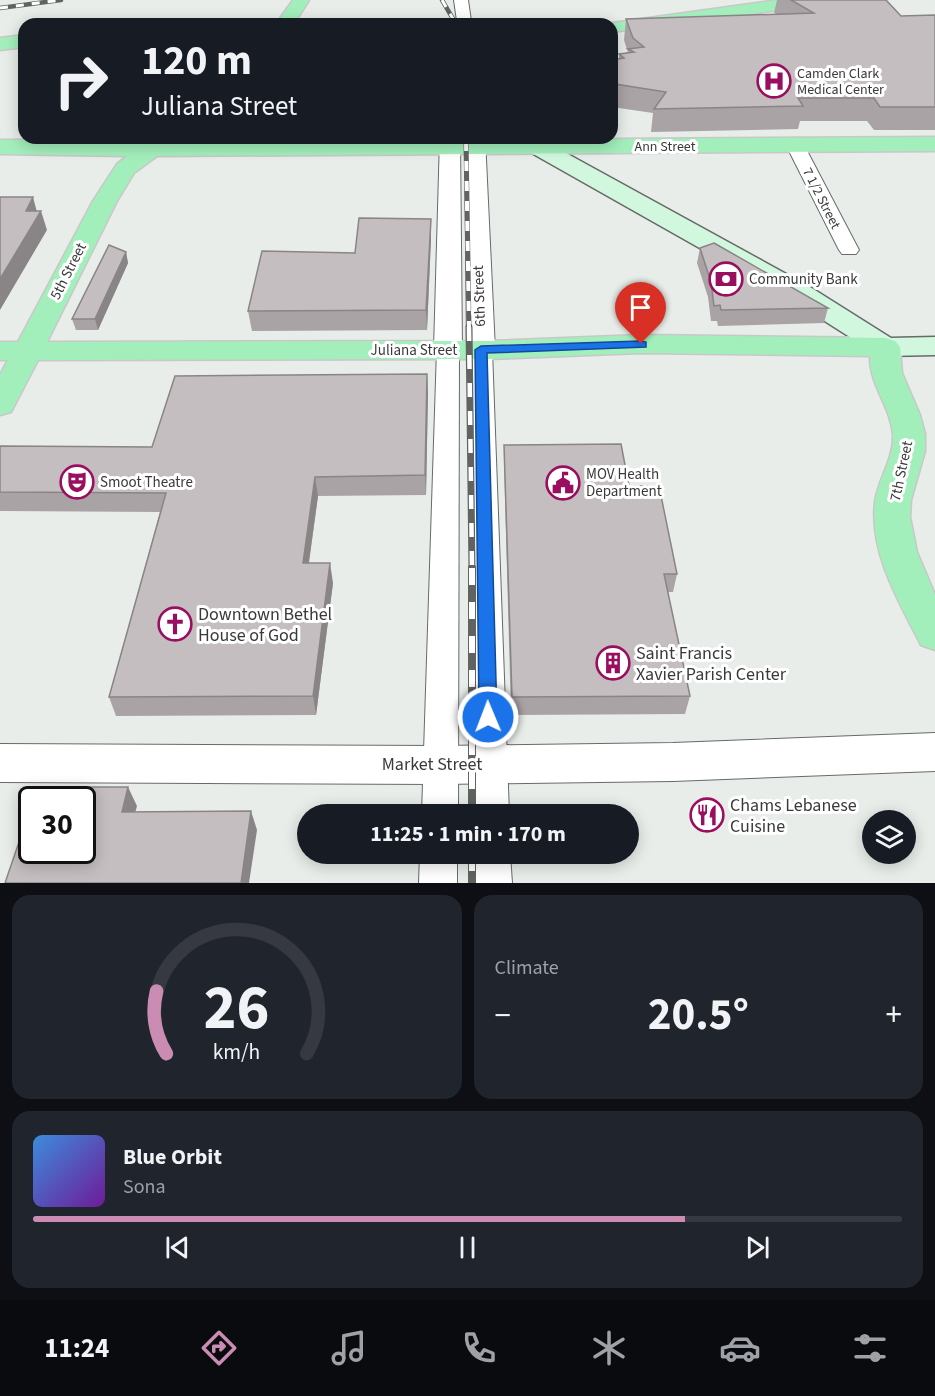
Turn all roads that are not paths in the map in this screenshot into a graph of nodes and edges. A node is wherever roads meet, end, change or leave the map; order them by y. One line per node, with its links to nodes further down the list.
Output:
1 (301, 0): 5 (main road)
2 (320, 0): 6 (main road)
3 (461, 0): 7 (street)
4 (818, 0): 8 (main road)
5 (289, 18)
6 (307, 18)
7 (464, 18)
8 (618, 26)
9 (18, 42): 10 (main road)
10 (0, 44)
11 (159, 144): 21 (main road, Ann Street); 22 (main road, 5th Street)
12 (247, 144): 21 (main road)
13 (380, 144): 21 (main road, Ann Street)
14 (463, 144): 26 (street, 6th Street)
15 (463, 144): 27 (street, 6th Street)
16 (500, 144): 19 (main road, Ann Street)
17 (935, 144): 18 (main road, Ann Street)
18 (795, 145): 19 (main road, Ann Street); 23 (street, 7 1/2 Street)
19 (536, 146): 25 (main road)
20 (0, 147): 22 (main road)
21 (255, 147)
22 (118, 152): 28 (main road, 5th Street)
23 (849, 250)
24 (935, 346): 25 (main road, Juliana Street)
25 (885, 347): 27 (main road, Juliana Street); 30 (main road, 7th Street)
26 (448, 349): 27 (main road, Juliana Street); 28 (main road, Juliana Street); 34 (street, 6th Street)
27 (481, 350): 33 (street, 6th Street)
28 (14, 351): 29 (main road, 5th Street)
29 (0, 405)
30 (935, 634)
31 (935, 752): 33 (street, Market Street)
32 (0, 763): 34 (street, Market Street)
33 (489, 764): 34 (street, Market Street); 36 (street, 6th Street)
34 (441, 765): 35 (street, 6th Street)
35 (440, 804)
36 (491, 804)
37 (439, 864): 39 (street)
38 (492, 864): 40 (street)
39 (438, 883)
40 (493, 883)

